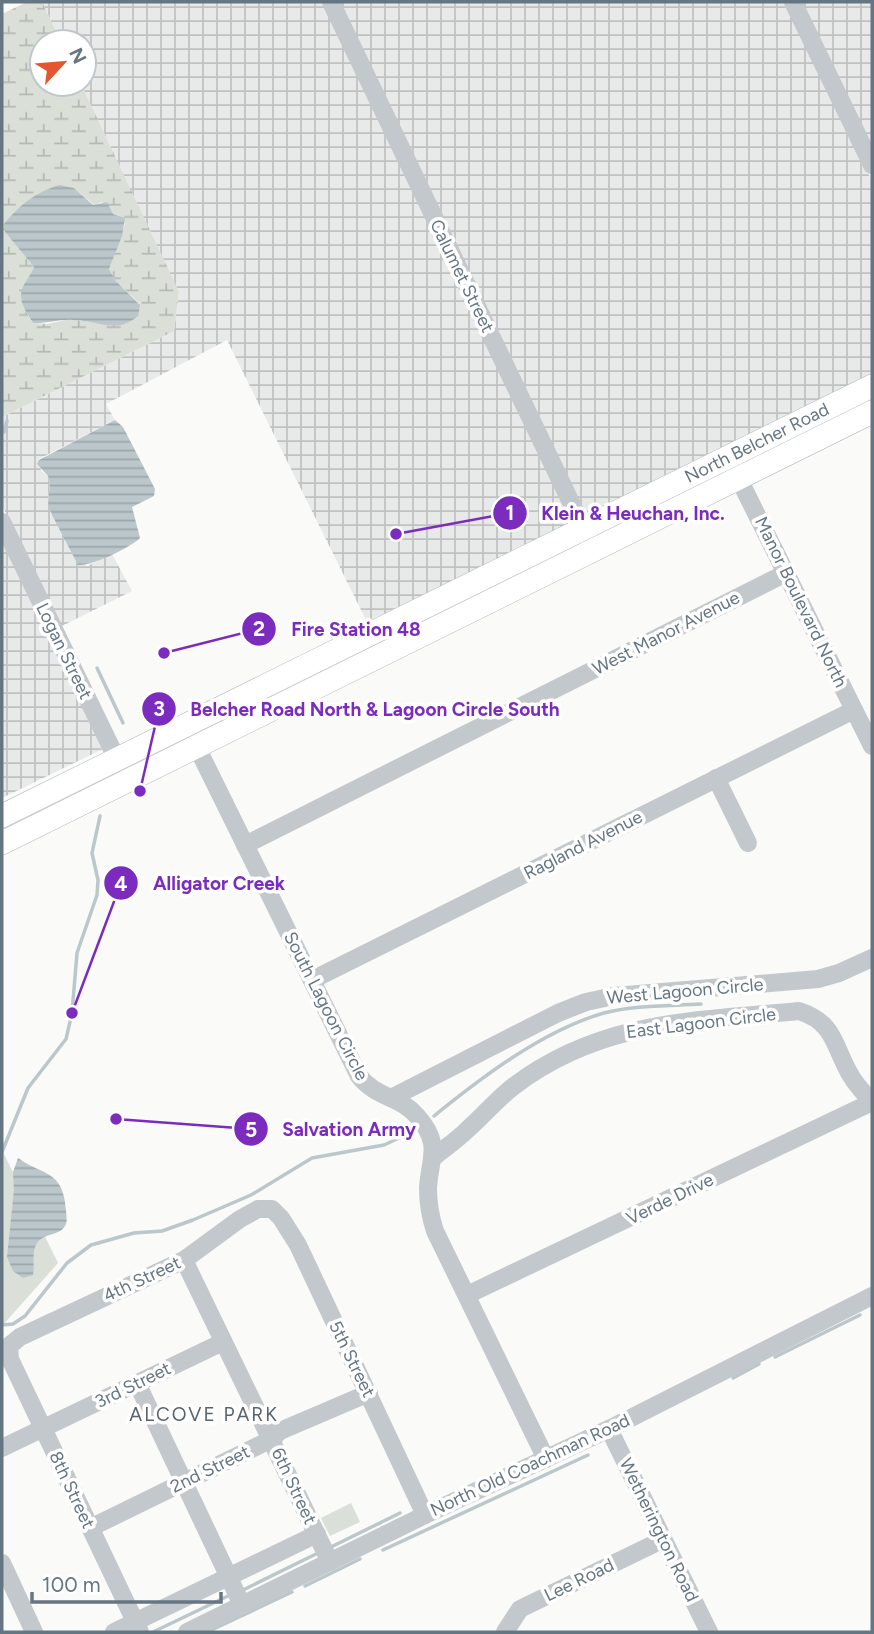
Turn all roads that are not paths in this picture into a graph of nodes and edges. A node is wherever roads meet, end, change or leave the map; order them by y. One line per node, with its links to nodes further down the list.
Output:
1 (331, 2): 8 (street, Calumet Street)
2 (793, 2): 3 (street)
3 (872, 165)
4 (872, 386): 6 (main road, North Belcher Road)
5 (872, 412): 6 (main road, North Belcher Road)
6 (734, 467): 8 (main road, North Belcher Road); 9 (main road, North Belcher Road); 10 (street, Manor Boulevard North)
7 (2, 522): 14 (street, Logan Street)
8 (583, 528): 9 (street, Calumet Street); 12 (main road, North Belcher Road)
9 (594, 550): 12 (main road, North Belcher Road)
10 (786, 573): 11 (street, Manor Boulevard North); 20 (street, West Manor Avenue)
11 (854, 710): 13 (street, Manor Boulevard North); 15 (street, Ragland Avenue)
12 (192, 736): 14 (main road, North Belcher Road); 16 (main road, North Belcher Road); 20 (street, South Lagoon Circle)
13 (872, 746)
14 (116, 758): 16 (street, Logan Street); 17 (main road, North Belcher Road)
15 (716, 778): 19 (street); 22 (street, Ragland Avenue)
16 (127, 780): 18 (main road, North Belcher Road)
17 (2, 816)
18 (2, 843)
19 (748, 843)
20 (245, 845): 22 (street, South Lagoon Circle)
21 (872, 958): 23 (street, West Lagoon Circle)
22 (312, 980): 23 (street, South Lagoon Circle)
23 (391, 1098): 25 (street, South Lagoon Circle)
24 (872, 1102): 25 (street, East Lagoon Circle); 28 (street, Verde Drive)
25 (434, 1157): 28 (street, South Lagoon Circle)
26 (272, 1209): 27 (street, 4th Street); 33 (street, 5th Street)
27 (184, 1260): 30 (street, 6th Street); 31 (street, 4th Street)
28 (467, 1295): 38 (street, South Lagoon Circle)
29 (872, 1296): 35 (street, North Old Coachman Road)
30 (223, 1342): 32 (street, 3rd Street); 36 (street, 6th Street)
31 (9, 1346): 34 (street, 8th Street)
32 (137, 1383): 34 (street, 3rd Street); 39 (street)
33 (369, 1393): 36 (street, 2nd Street); 40 (street, 5th Street)
34 (43, 1428): 37 (street, 3rd Street); 41 (street, 8th Street)
35 (609, 1429): 38 (street, North Old Coachman Road); 43 (street, Wetherington Road)
36 (272, 1439): 39 (street, 2nd Street); 42 (street, 6th Street)
37 (2, 1448)
38 (546, 1459): 40 (street, North Old Coachman Road)
39 (184, 1482): 41 (street, 2nd Street); 46 (street)
40 (425, 1515): 44 (street, North Old Coachman Road)
41 (90, 1528): 48 (street, 8th Street)
42 (317, 1534): 44 (street, 6th Street); 46 (street)
43 (662, 1540): 52 (street, Lee Road); 53 (street, Wetherington Road)
44 (330, 1562): 47 (street, North Old Coachman Road)
45 (2, 1563): 49 (street)
46 (229, 1576): 47 (street); 48 (street)
47 (242, 1605): 51 (street, North Old Coachman Road)
48 (137, 1627): 50 (street)
49 (34, 1632)
50 (114, 1632)
51 (187, 1632)
52 (505, 1632)
53 (709, 1632)

